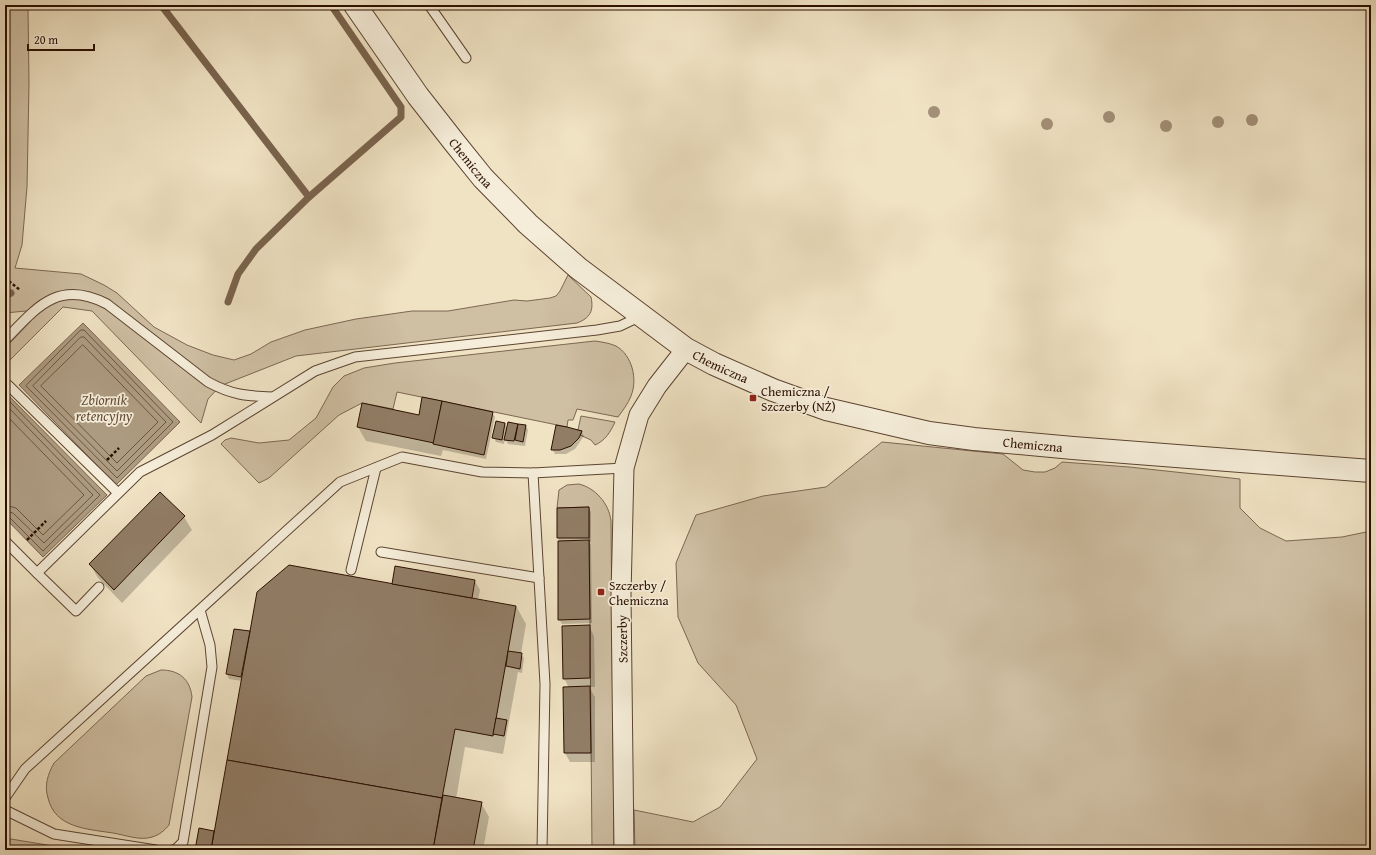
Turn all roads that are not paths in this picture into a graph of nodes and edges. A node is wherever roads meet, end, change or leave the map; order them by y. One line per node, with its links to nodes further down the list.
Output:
1 (355, 5): 4 (street, Chemiczna)
2 (429, 5): 3 (lane)
3 (466, 58)
4 (641, 316): 6 (street, Chemiczna); 8 (lane)
5 (5, 340): 8 (lane)
6 (686, 349): 10 (street, Szczerby); 11 (street, Chemiczna)
7 (8, 385): 13 (lane)
8 (272, 397): 13 (lane)
9 (376, 468): 12 (lane); 16 (lane); 20 (lane)
10 (624, 468): 12 (lane); 26 (street, Szczerby)
11 (1371, 471)
12 (533, 473): 18 (lane)
13 (118, 493): 17 (lane)
14 (5, 541): 17 (lane)
15 (382, 552): 18 (lane)
16 (351, 570)
17 (37, 573): 19 (lane)
18 (539, 578): 25 (lane)
19 (99, 587)
20 (200, 610): 21 (lane); 24 (lane)
21 (5, 798)
22 (5, 810): 23 (lane)
23 (156, 850)
24 (172, 850)
25 (542, 850)
26 (624, 850)

